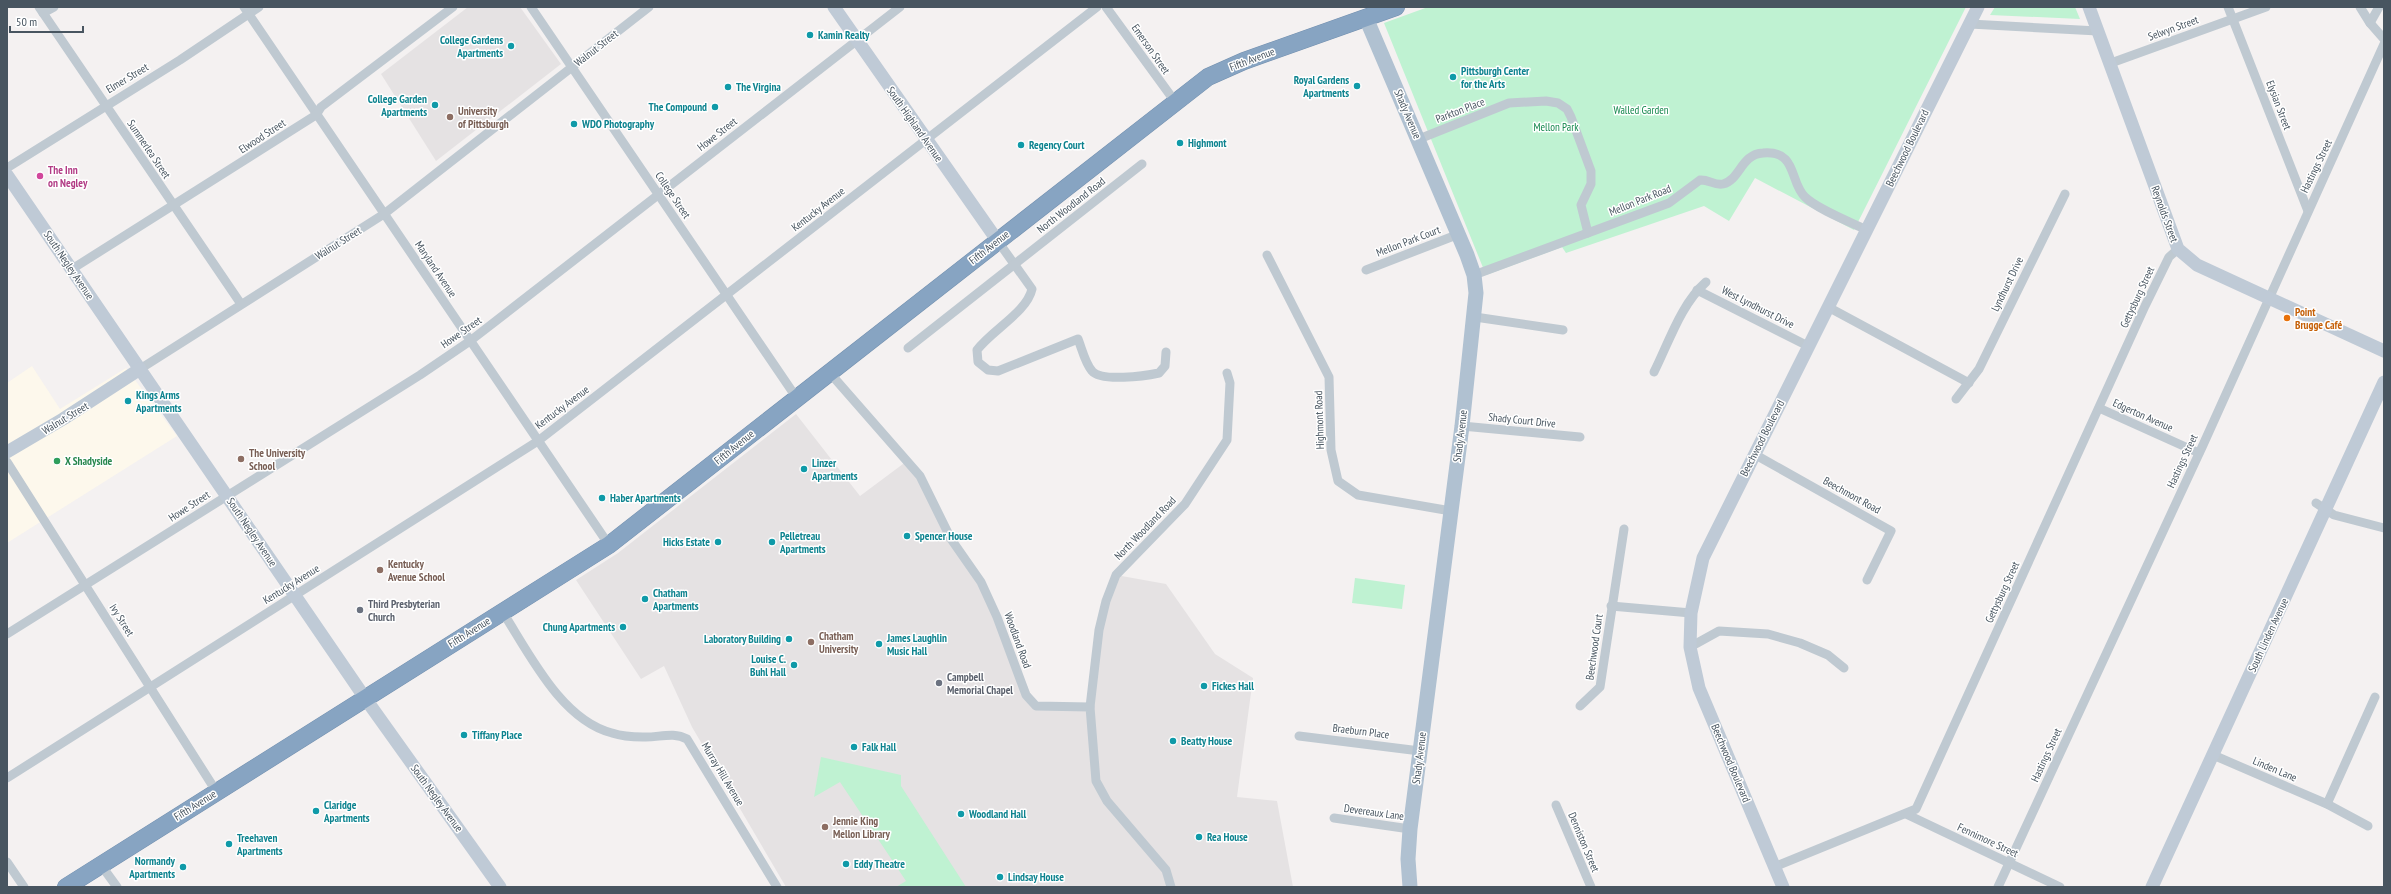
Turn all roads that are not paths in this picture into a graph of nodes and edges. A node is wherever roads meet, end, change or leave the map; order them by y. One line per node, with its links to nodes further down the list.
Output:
1 (54, 7): 17 (street)
2 (259, 7): 18 (street, Elmer Street)
3 (453, 7): 31 (street, Elwood Street)
4 (531, 7): 28 (street, College Street)
5 (650, 7): 28 (street, Walnut Street)
6 (834, 7): 25 (street, South Highland Avenue)
7 (900, 7): 25 (street, Howe Street)
8 (1097, 7): 32 (street, Kentucky Avenue)
9 (1106, 7): 29 (street, Emerson Street)
10 (1396, 7): 19 (highway, Fifth Avenue)
11 (1978, 7): 22 (street, Beechwood Boulevard)
12 (2089, 7): 23 (street, Reynolds Street)
13 (2228, 7): 20 (street, Elysian Street)
14 (2266, 7): 20 (street, Selwyn Street)
15 (2360, 7): 21 (street)
16 (2380, 7): 21 (street)
17 (41, 10): 30 (street, Summerlea Street)
18 (247, 11): 30 (street, Elmer Street); 31 (street, Maryland Avenue)
19 (1363, 12): 29 (highway, Fifth Avenue); 33 (main road, Shady Avenue)
20 (2233, 18): 27 (street, Selwyn Street); 40 (street, Elysian Street)
21 (2370, 23): 24 (street)
22 (1970, 24): 23 (street); 42 (street, Beechwood Boulevard)
23 (2098, 31): 27 (street, Reynolds Street)
24 (2384, 39)
25 (857, 41): 32 (street, South Highland Avenue); 38 (street, Howe Street)
26 (2384, 44): 40 (street, Hastings Street)
27 (2110, 63): 46 (street, Reynolds Street)
28 (572, 67): 38 (street, College Street); 41 (street, Walnut Street)
29 (1176, 103): 45 (highway, Fifth Avenue)
30 (105, 105): 35 (street, Elmer Street); 39 (street, Summerlea Street)
31 (316, 115): 39 (street, Elwood Street); 41 (street, Maryland Avenue)
32 (926, 139): 45 (street, South Highland Avenue); 54 (street, Kentucky Avenue)
33 (1419, 139): 43 (street, Parkton Place); 44 (main road, Shady Avenue)
34 (1142, 164): 48 (street, North Woodland Road)
35 (7, 168)
36 (7, 175): 49 (street, South Negley Avenue)
37 (2065, 194): 70 (street, Lyndhurst Drive)
38 (658, 195): 54 (street, College Street); 60 (street, Howe Street)
39 (173, 205): 49 (street, Elwood Street); 56 (street, Summerlea Street)
40 (2308, 211): 55 (street, Hastings Street)
41 (384, 214): 56 (street, Walnut Street); 60 (street, Maryland Avenue)
42 (1867, 230): 43 (street, Mellon Park Road); 57 (street, Beechwood Boulevard)
43 (1588, 233): 51 (street, Mellon Park Road)
44 (1459, 234): 50 (street, Mellon Park Court); 51 (main road, Shady Avenue)
45 (997, 240): 48 (street); 66 (highway, Fifth Avenue)
46 (2178, 249): 55 (street, Reynolds Street); 73 (street, Gettysburg Street)
47 (1267, 255): 83 (street, Highmont Road)
48 (1014, 264): 62 (street, North Woodland Road); 64 (street)
49 (72, 269): 65 (street, South Negley Avenue)
50 (1366, 270)
51 (1474, 275): 58 (main road, Shady Avenue)
52 (1706, 282): 53 (street)
53 (1697, 290): 61 (street, West Lyndhurst Drive); 67 (street)
54 (727, 295): 71 (street, College Street); 76 (street, Kentucky Avenue)
55 (2268, 296): 63 (street, Reynolds Street); 78 (street, Hastings Street)
56 (240, 304): 65 (street, Walnut Street)
57 (1828, 307): 61 (street, Beechwood Boulevard); 70 (street)
58 (1475, 317): 59 (street); 74 (main road, Shady Avenue)
59 (1563, 330)
60 (470, 341): 76 (street, Maryland Avenue); 81 (street, Howe Street)
61 (1808, 346): 79 (street, Beechwood Boulevard)
62 (908, 348)
63 (2384, 351)
64 (1166, 352)
65 (140, 369): 77 (street, Walnut Street); 81 (street, South Negley Avenue)
66 (829, 372): 71 (highway, Fifth Avenue); 100 (street, Woodland Road)
67 (1654, 372)
68 (1227, 373): 100 (street, North Woodland Road)
69 (2384, 382): 82 (street, South Linden Avenue)
70 (1969, 384): 72 (street, Lyndhurst Drive)
71 (796, 397): 86 (highway, Fifth Avenue)
72 (1956, 399)
73 (2099, 408): 78 (street, Edgerton Avenue); 108 (street, Gettysburg Street)
74 (1462, 426): 75 (street, Shady Court Drive); 83 (main road, Shady Avenue)
75 (1580, 437)
76 (538, 441): 86 (street, Maryland Avenue); 89 (street, Kentucky Avenue)
77 (7, 452)
78 (2199, 453): 113 (street, Hastings Street)
79 (1754, 454): 87 (street, Beechmont Road); 92 (street, Beechwood Boulevard)
80 (7, 462): 88 (street, Ivy Street)
81 (226, 495): 88 (street, Howe Street); 89 (street, South Negley Avenue)
82 (2321, 506): 84 (street); 103 (street, South Linden Avenue)
83 (1450, 511): 102 (main road, Shady Avenue)
84 (2384, 528)
85 (1624, 529): 90 (street, Beechwood Court)
86 (609, 545): 91 (highway, Fifth Avenue)
87 (1867, 580)
88 (85, 585): 93 (street, Howe Street); 96 (street, Ivy Street)
89 (294, 595): 96 (street, Kentucky Avenue); 98 (street, South Negley Avenue)
90 (1611, 606): 92 (street, Beechwood Court); 99 (street, Beechwood Court)
91 (502, 611): 98 (highway, Fifth Avenue); 120 (street, Murray Hill Avenue)
92 (1690, 613): 94 (street, Beechwood Boulevard)
93 (7, 634)
94 (1690, 647): 95 (street); 115 (street, Beechwood Boulevard)
95 (1844, 668)
96 (149, 687): 104 (street, Kentucky Avenue); 105 (street, Ivy Street)
97 (2375, 697): 106 (street)
98 (365, 698): 105 (highway, Fifth Avenue); 119 (street, South Negley Avenue)
99 (1580, 706)
100 (1090, 708): 121 (street)
101 (1299, 736): 102 (street, Braeburn Place)
102 (1420, 751): 111 (main road, Shady Avenue)
103 (2213, 755): 106 (street, Linden Lane); 127 (street, South Linden Avenue)
104 (7, 778)
105 (216, 792): 114 (highway, Fifth Avenue)
106 (2327, 804): 110 (street, Linden Lane)
107 (1556, 806): 123 (street, Denniston Street)
108 (1906, 814): 113 (street, Fennimore Street); 115 (street, Gettysburg Street)
109 (1334, 818): 111 (street, Devereaux Lane)
110 (2368, 826)
111 (1410, 829): 122 (main road, Shady Avenue)
112 (7, 862): 116 (street)
113 (2009, 863): 125 (street, Hastings Street); 126 (street, Fennimore Street)
114 (101, 865): 117 (highway, Fifth Avenue); 118 (street)
115 (1774, 868): 124 (street, Beechwood Boulevard)
116 (24, 887)
117 (66, 887)
118 (117, 887)
119 (500, 887)
120 (777, 887)
121 (1171, 887)
122 (1410, 887)
123 (1591, 887)
124 (1783, 887)
125 (1998, 887)
126 (2060, 887)
127 (2152, 887)

